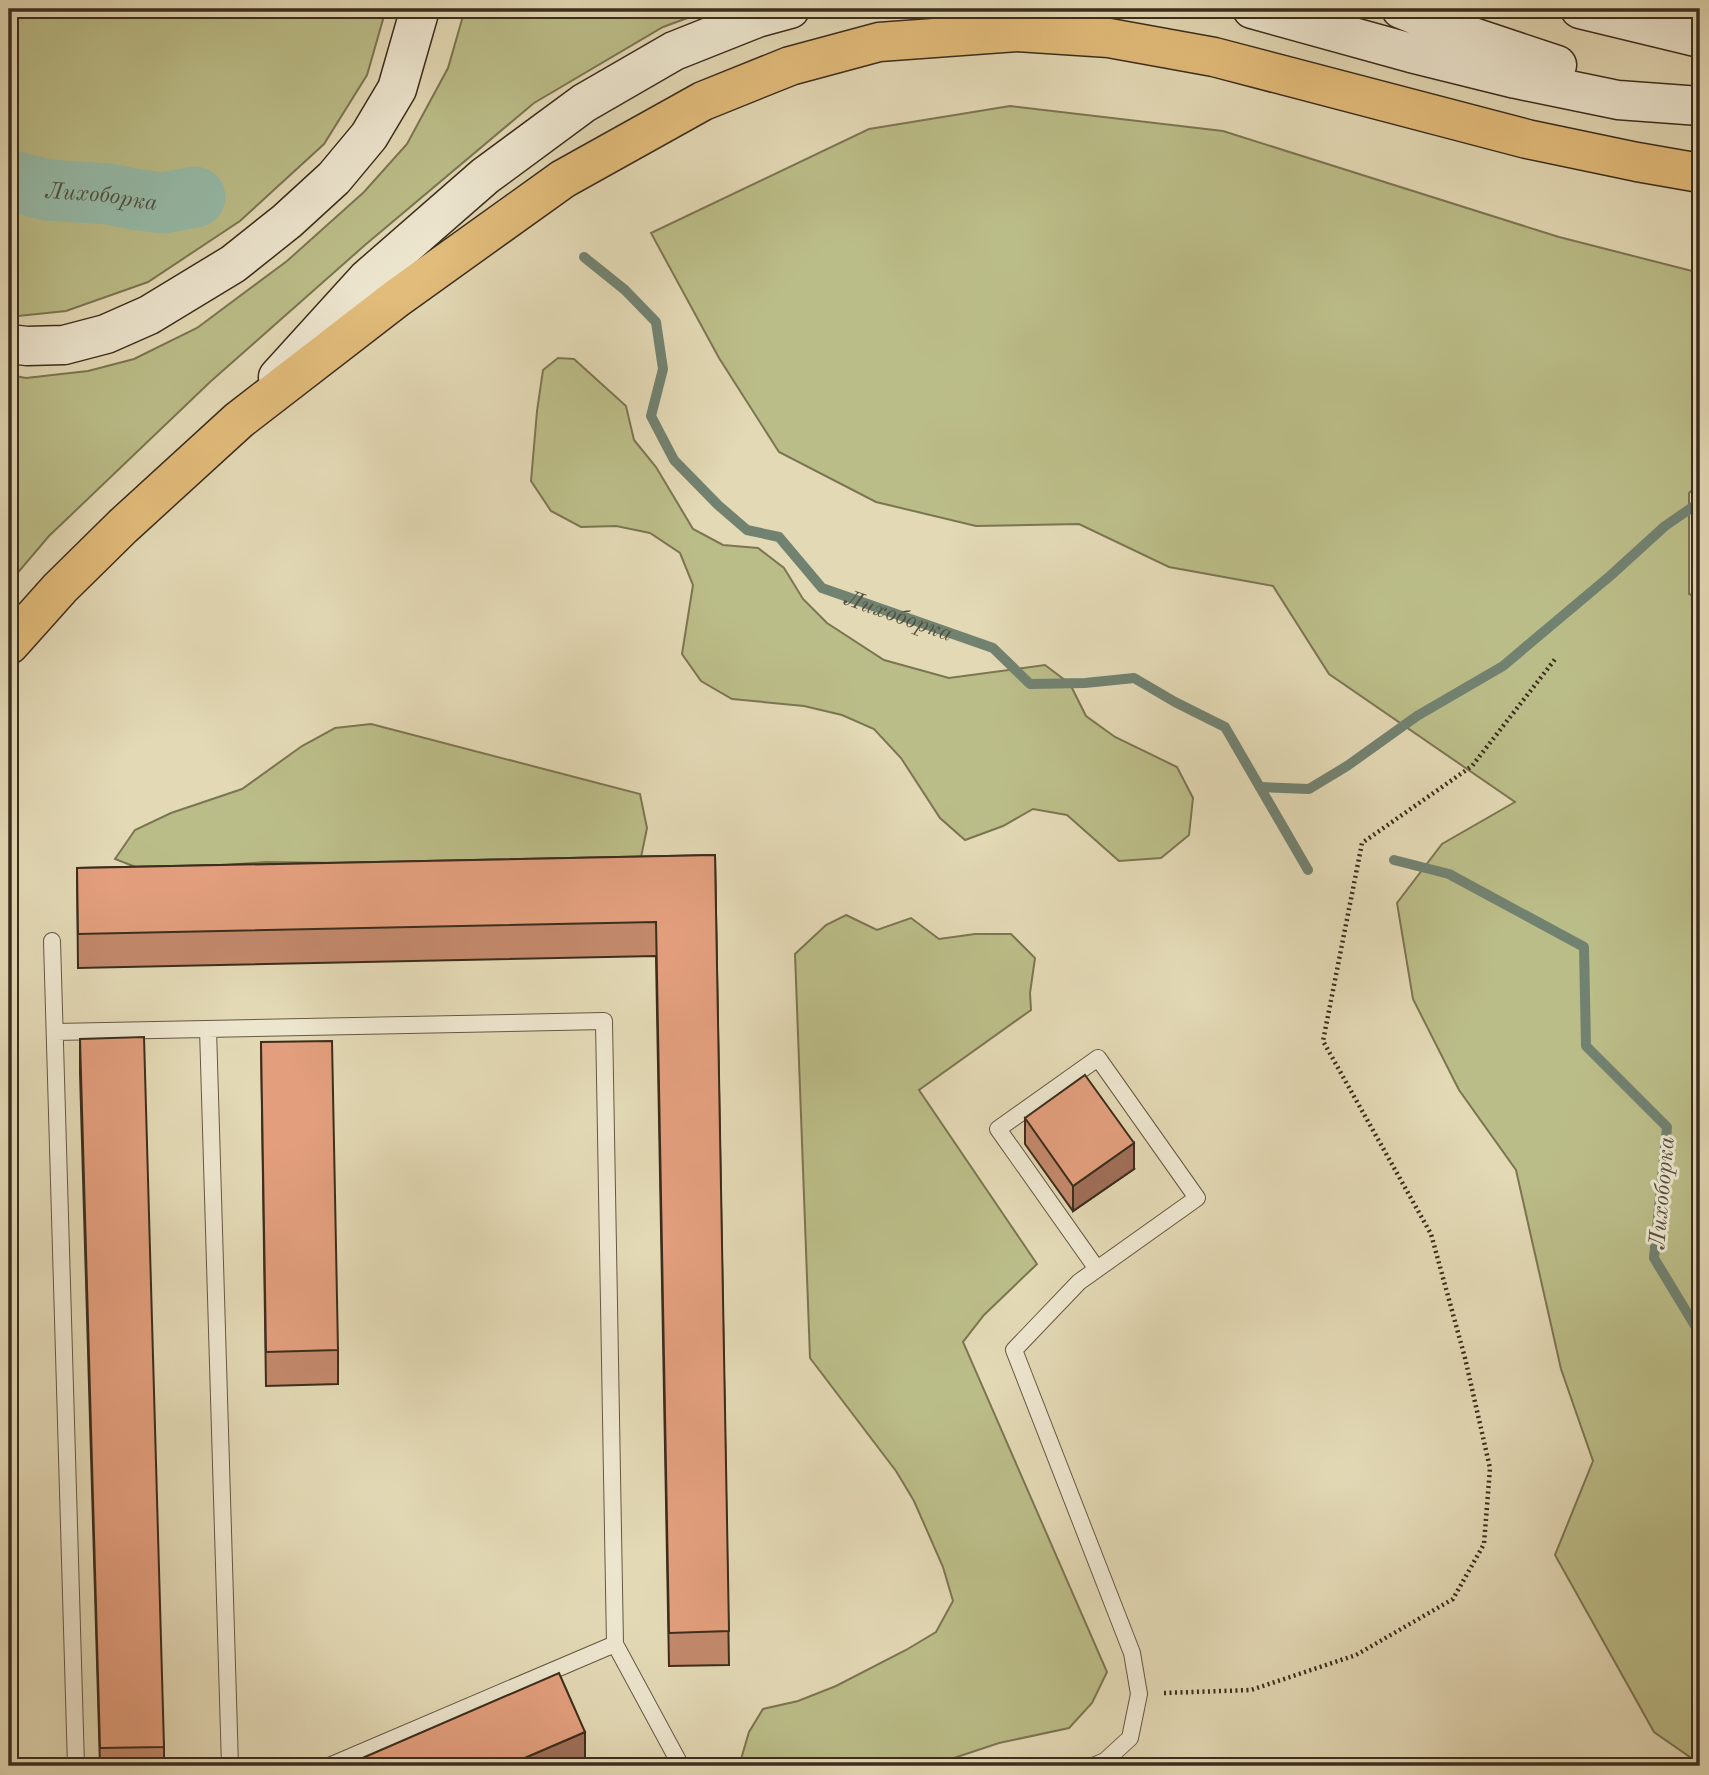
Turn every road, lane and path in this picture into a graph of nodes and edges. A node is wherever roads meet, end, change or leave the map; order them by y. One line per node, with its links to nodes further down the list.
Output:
1 (420, 9): 9 (main road)
2 (790, 9): 10 (main road)
3 (1252, 9): 7 (main road)
4 (1401, 9): 7 (main road)
5 (1580, 9): 6 (main road)
6 (1700, 38)
7 (1700, 105)
8 (1700, 173): 10 (highway)
9 (9, 344)
10 (239, 420): 11 (highway)
11 (9, 645)
12 (1556, 658): 18 (path)
13 (52, 941): 15 (lane)
14 (208, 1029): 15 (lane); 17 (lane); 20 (lane)
15 (55, 1032): 19 (lane)
16 (1097, 1269): 16 (lane); 18 (lane)
17 (615, 1644): 21 (lane); 22 (lane)
18 (1139, 1694): 23 (lane)
19 (76, 1766)
20 (230, 1766)
21 (329, 1766)
22 (681, 1766)
23 (1093, 1766)

